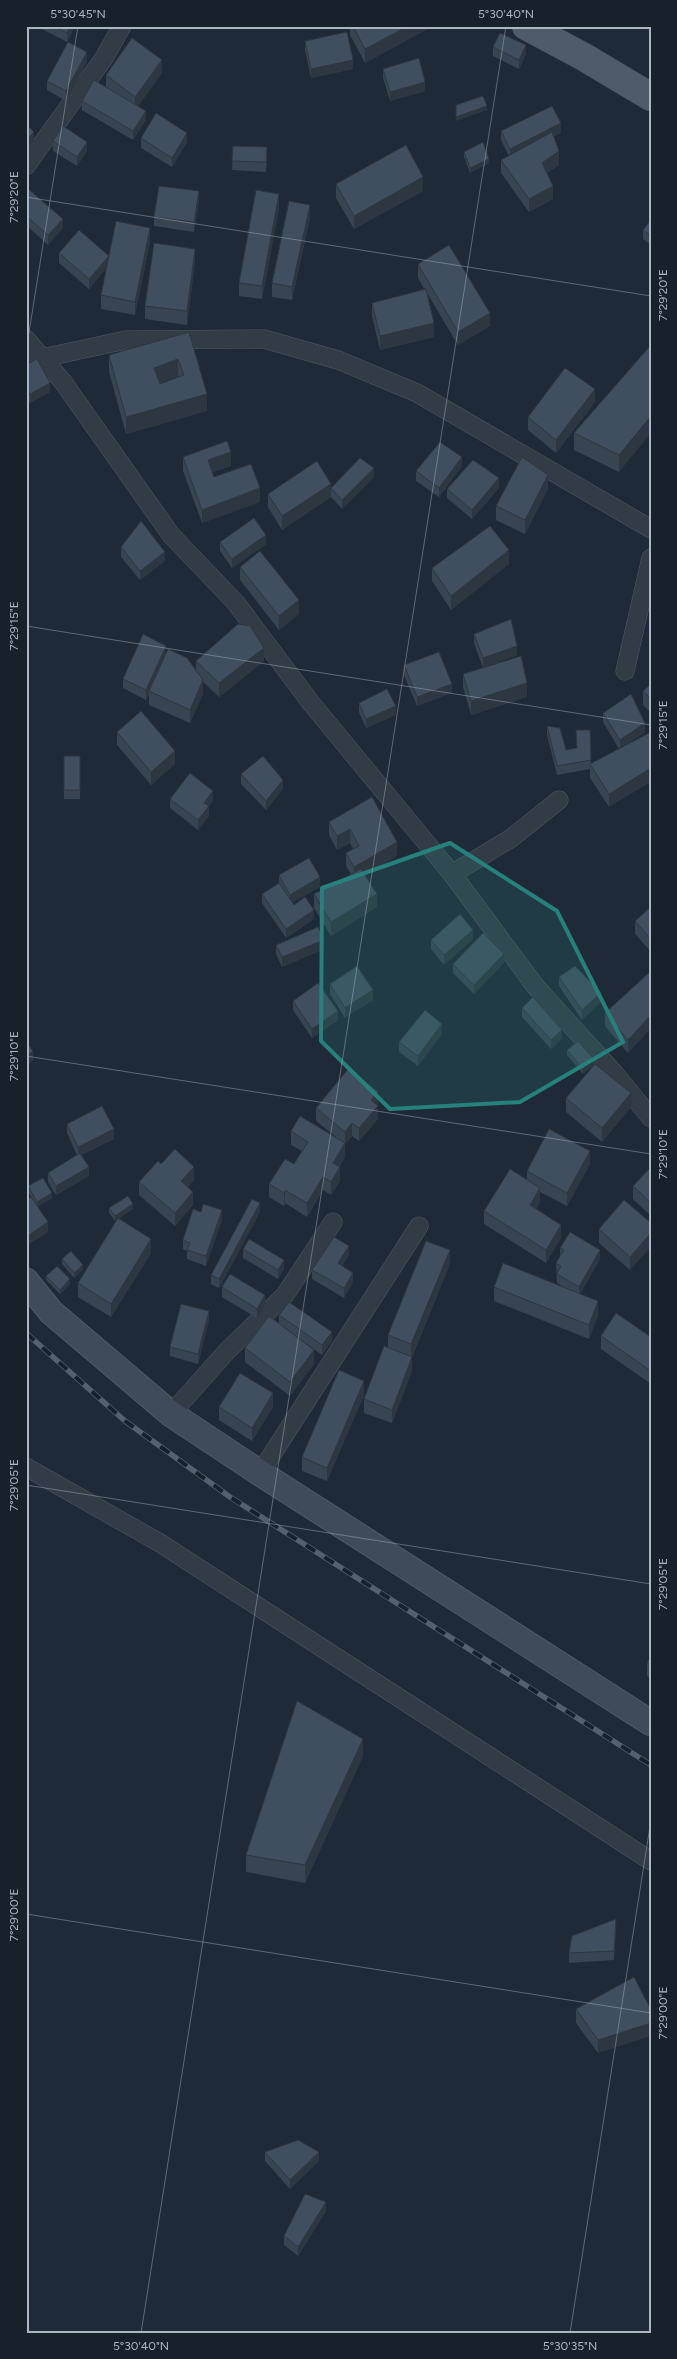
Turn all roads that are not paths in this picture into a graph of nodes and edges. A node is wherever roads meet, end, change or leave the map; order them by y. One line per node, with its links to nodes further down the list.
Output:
1 (122, 26): 6 (street)
2 (526, 26): 4 (main road)
3 (553, 26): 4 (main road)
4 (584, 50): 5 (main road)
5 (641, 83)
6 (26, 166)
7 (26, 339): 8 (street)
8 (34, 361): 9 (street); 13 (street)
9 (651, 529)
10 (651, 558): 11 (street)
11 (625, 672)
12 (559, 800): 13 (street)
13 (452, 874): 14 (street)
14 (651, 1118)
15 (333, 1222): 18 (street)
16 (419, 1226): 20 (street)
17 (26, 1281): 18 (street)
18 (172, 1414): 20 (street)
19 (26, 1467): 22 (street)
20 (260, 1473): 21 (street)
21 (651, 1723)
22 (651, 1861)

